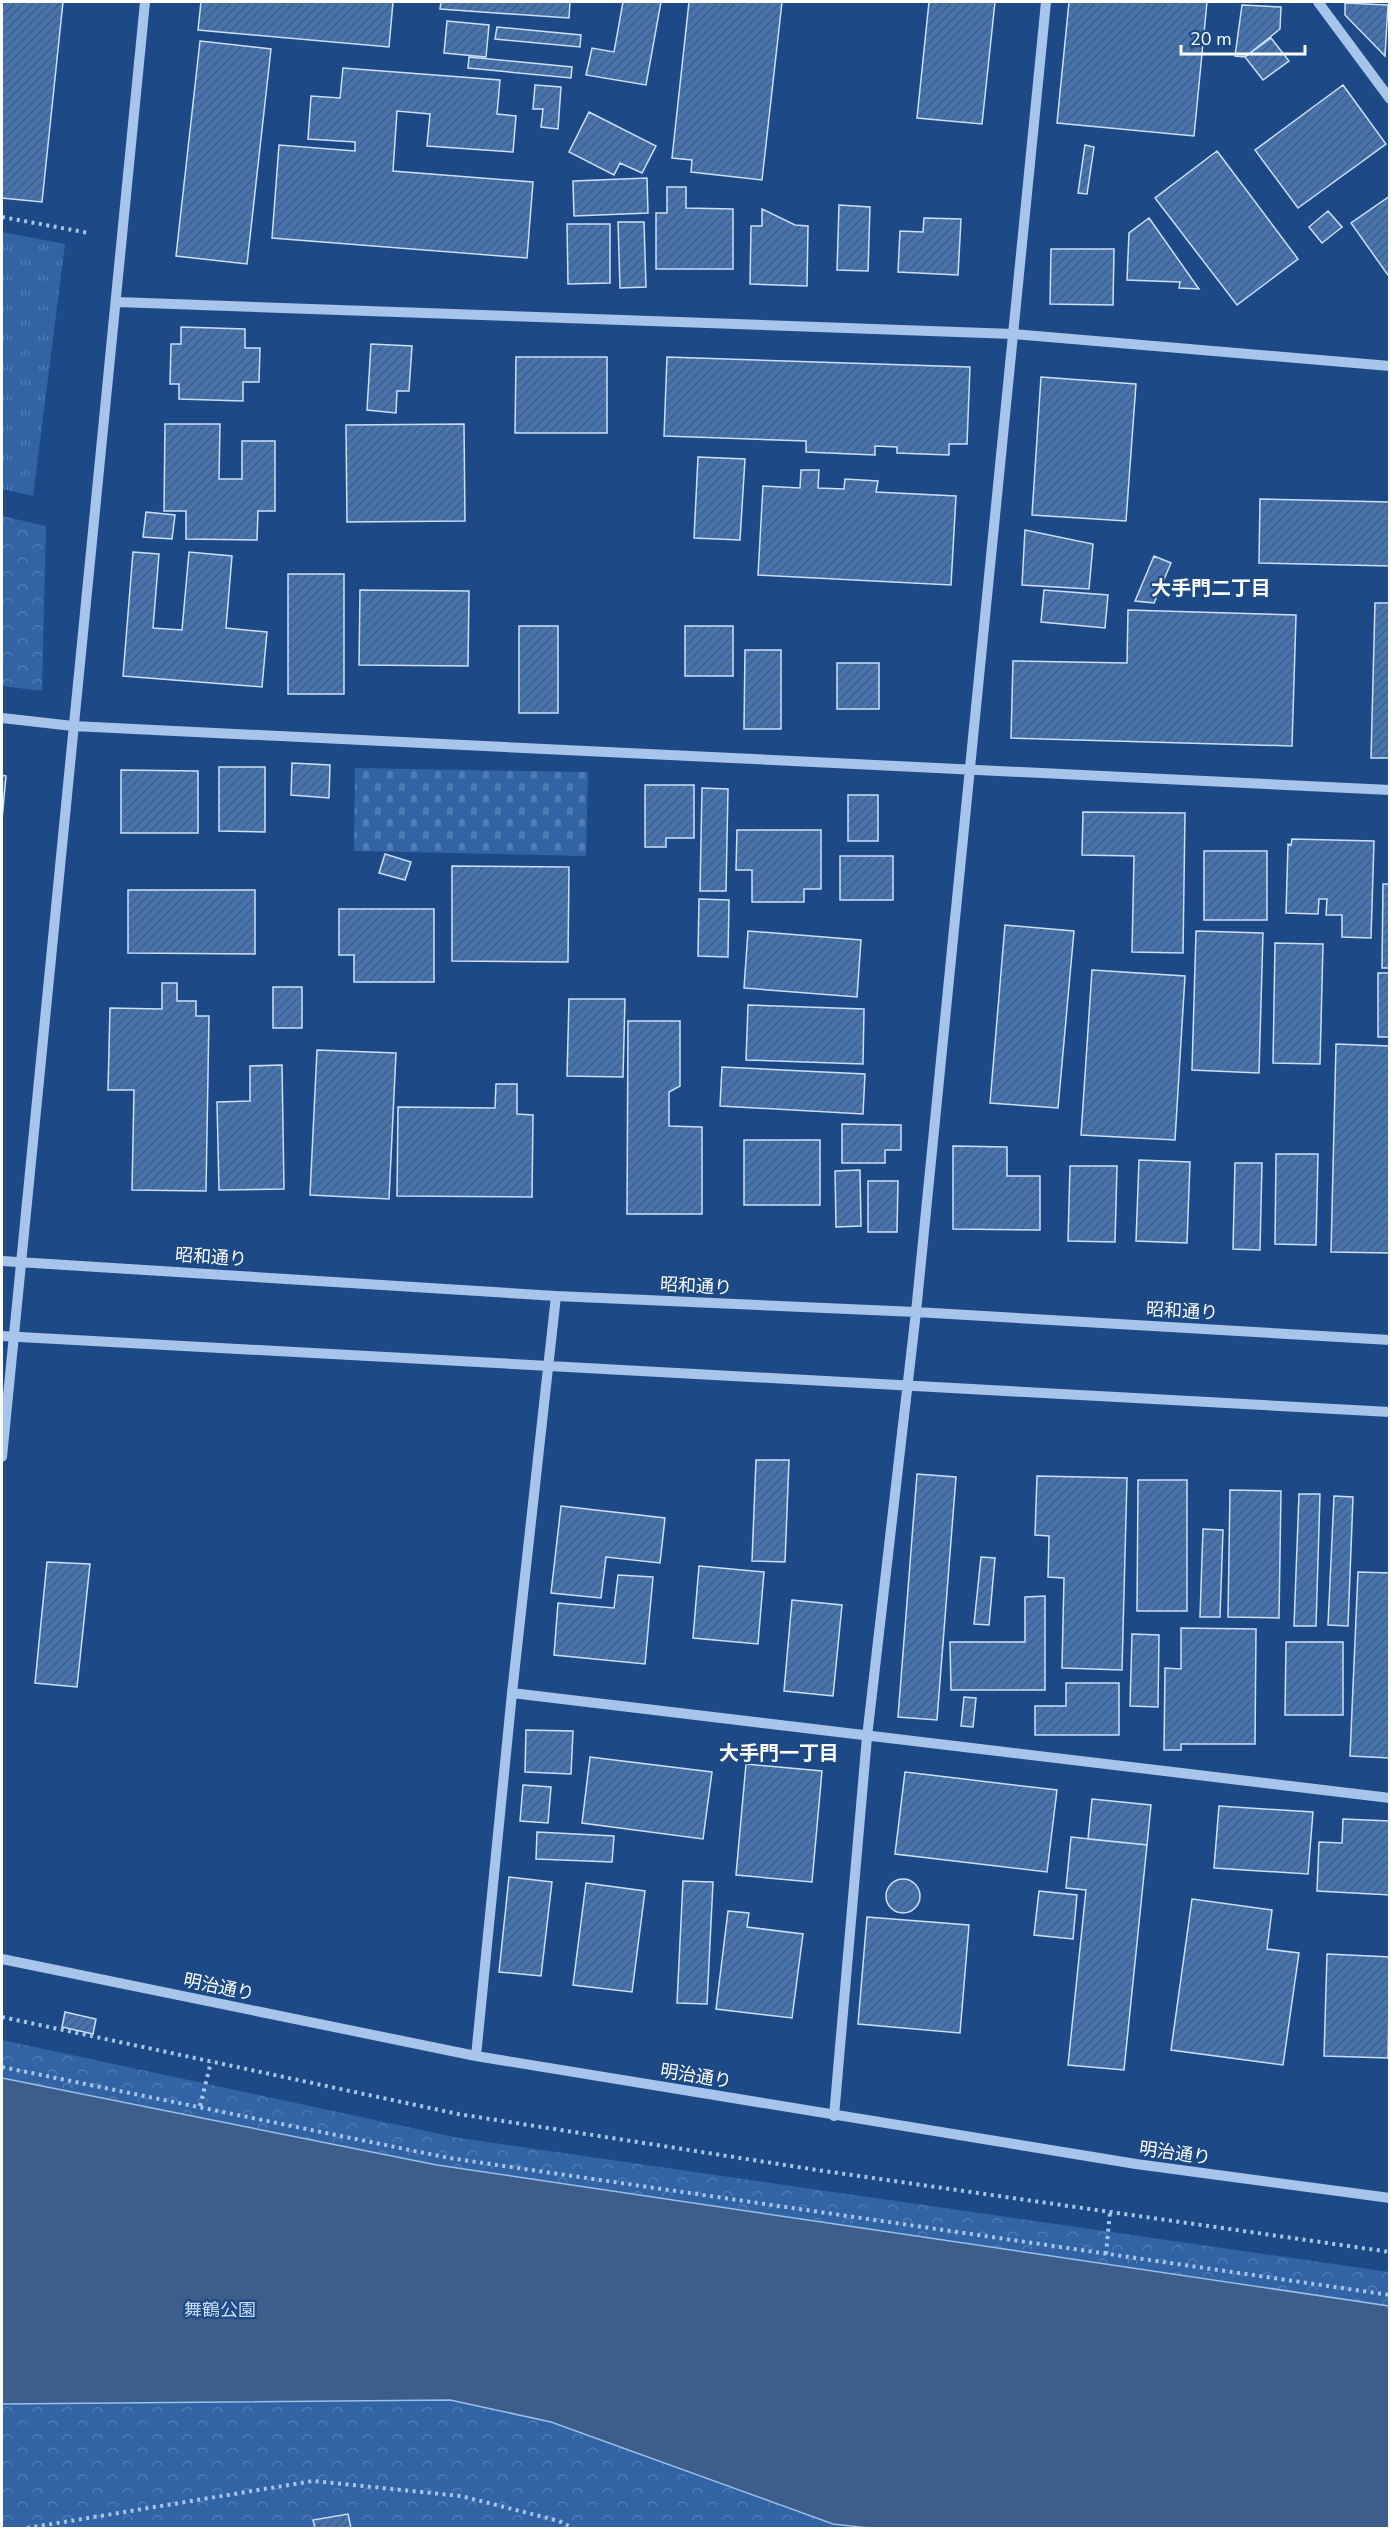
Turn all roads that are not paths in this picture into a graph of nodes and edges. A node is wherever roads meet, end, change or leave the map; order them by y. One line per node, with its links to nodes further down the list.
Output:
1 (145, 2): 5 (street)
2 (1046, 2): 6 (street)
3 (1318, 2): 4 (street)
4 (1389, 99)
5 (117, 302): 6 (street); 9 (street)
6 (1012, 334): 7 (street); 10 (street)
7 (1389, 366)
8 (2, 718): 9 (street)
9 (73, 726): 10 (street); 13 (street)
10 (968, 769): 11 (street); 15 (street)
11 (1389, 790)
12 (2, 1261): 13 (street, 昭和通り)
13 (20, 1262): 14 (street, 昭和通り); 17 (street)
14 (556, 1296): 15 (street, 昭和通り); 19 (street)
15 (916, 1312): 18 (street, 昭和通り); 20 (street)
16 (2, 1336): 17 (street)
17 (13, 1336): 19 (street); 22 (street)
18 (1389, 1340)
19 (547, 1364): 20 (street); 23 (street)
20 (906, 1386): 21 (street); 24 (street)
21 (1389, 1412)
22 (2, 1458)
23 (512, 1693): 24 (street); 27 (street)
24 (867, 1737): 25 (street); 28 (street)
25 (1389, 1798)
26 (2, 1959): 27 (street, 明治通り)
27 (476, 2056): 28 (street, 明治通り)
28 (834, 2115): 29 (street, 明治通り)
29 (1389, 2198)

